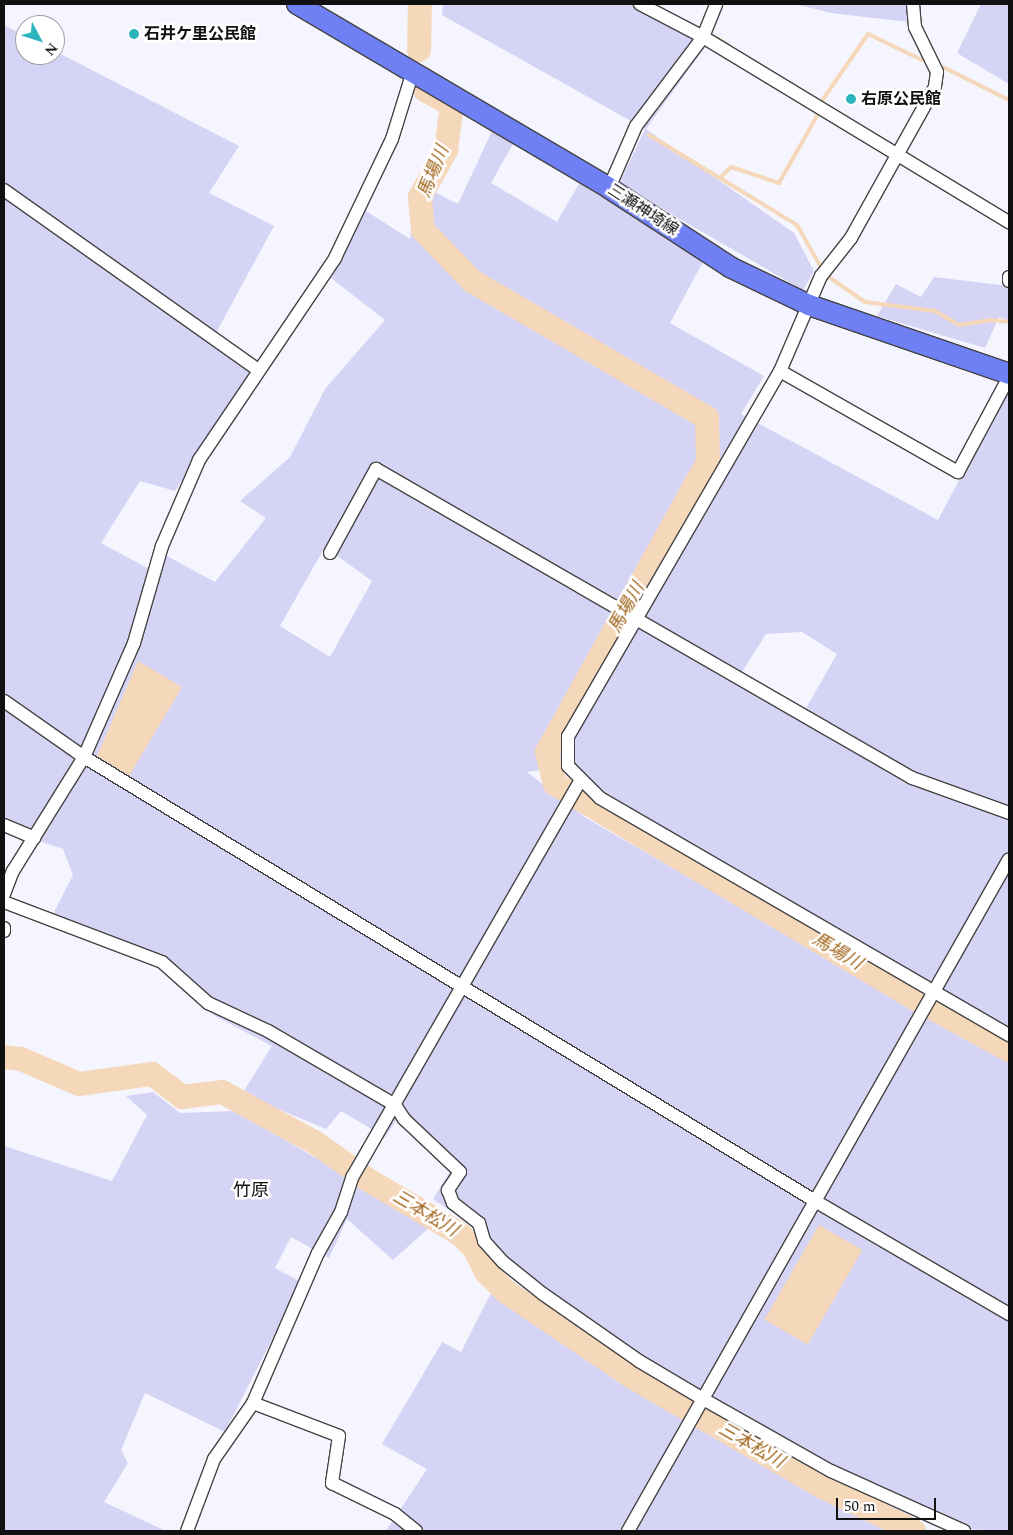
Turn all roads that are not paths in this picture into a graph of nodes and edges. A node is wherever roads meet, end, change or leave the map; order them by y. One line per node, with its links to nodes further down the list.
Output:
1 (296, 4): 6 (main road, 三瀬神埼線)
2 (640, 4): 5 (street)
3 (716, 4): 5 (street)
4 (913, 4): 7 (street)
5 (703, 37): 7 (street); 8 (street)
6 (413, 71): 8 (main road, 三瀬神埼線); 14 (street)
7 (898, 153): 10 (street); 13 (street)
8 (609, 188): 13 (main road, 三瀬神埼線)
9 (4, 190): 14 (street)
10 (1009, 222)
11 (1009, 277): 12 (street)
12 (1009, 281)
13 (809, 304): 15 (street); 16 (main road, 三瀬神埼線)
14 (258, 370): 20 (street)
15 (780, 371): 16 (street); 18 (street)
16 (1009, 375)
17 (330, 553): 18 (street)
18 (637, 619): 21 (street); 22 (street)
19 (4, 701): 20 (street)
20 (84, 757): 24 (street); 28 (street)
21 (581, 780): 28 (street); 29 (street)
22 (1009, 813)
23 (4, 825): 24 (street)
24 (34, 838): 26 (street)
25 (1009, 859): 29 (street)
26 (4, 894)
27 (4, 902): 31 (street)
28 (463, 984): 31 (street); 32 (street)
29 (934, 992): 30 (street); 32 (street)
30 (1009, 1035)
31 (395, 1105): 34 (street); 35 (street)
32 (815, 1201): 33 (street); 34 (street)
33 (1009, 1314)
34 (703, 1399): 38 (street); 39 (street)
35 (253, 1403): 36 (street); 37 (street)
36 (187, 1531)
37 (416, 1531)
38 (628, 1531)
39 (964, 1531)

